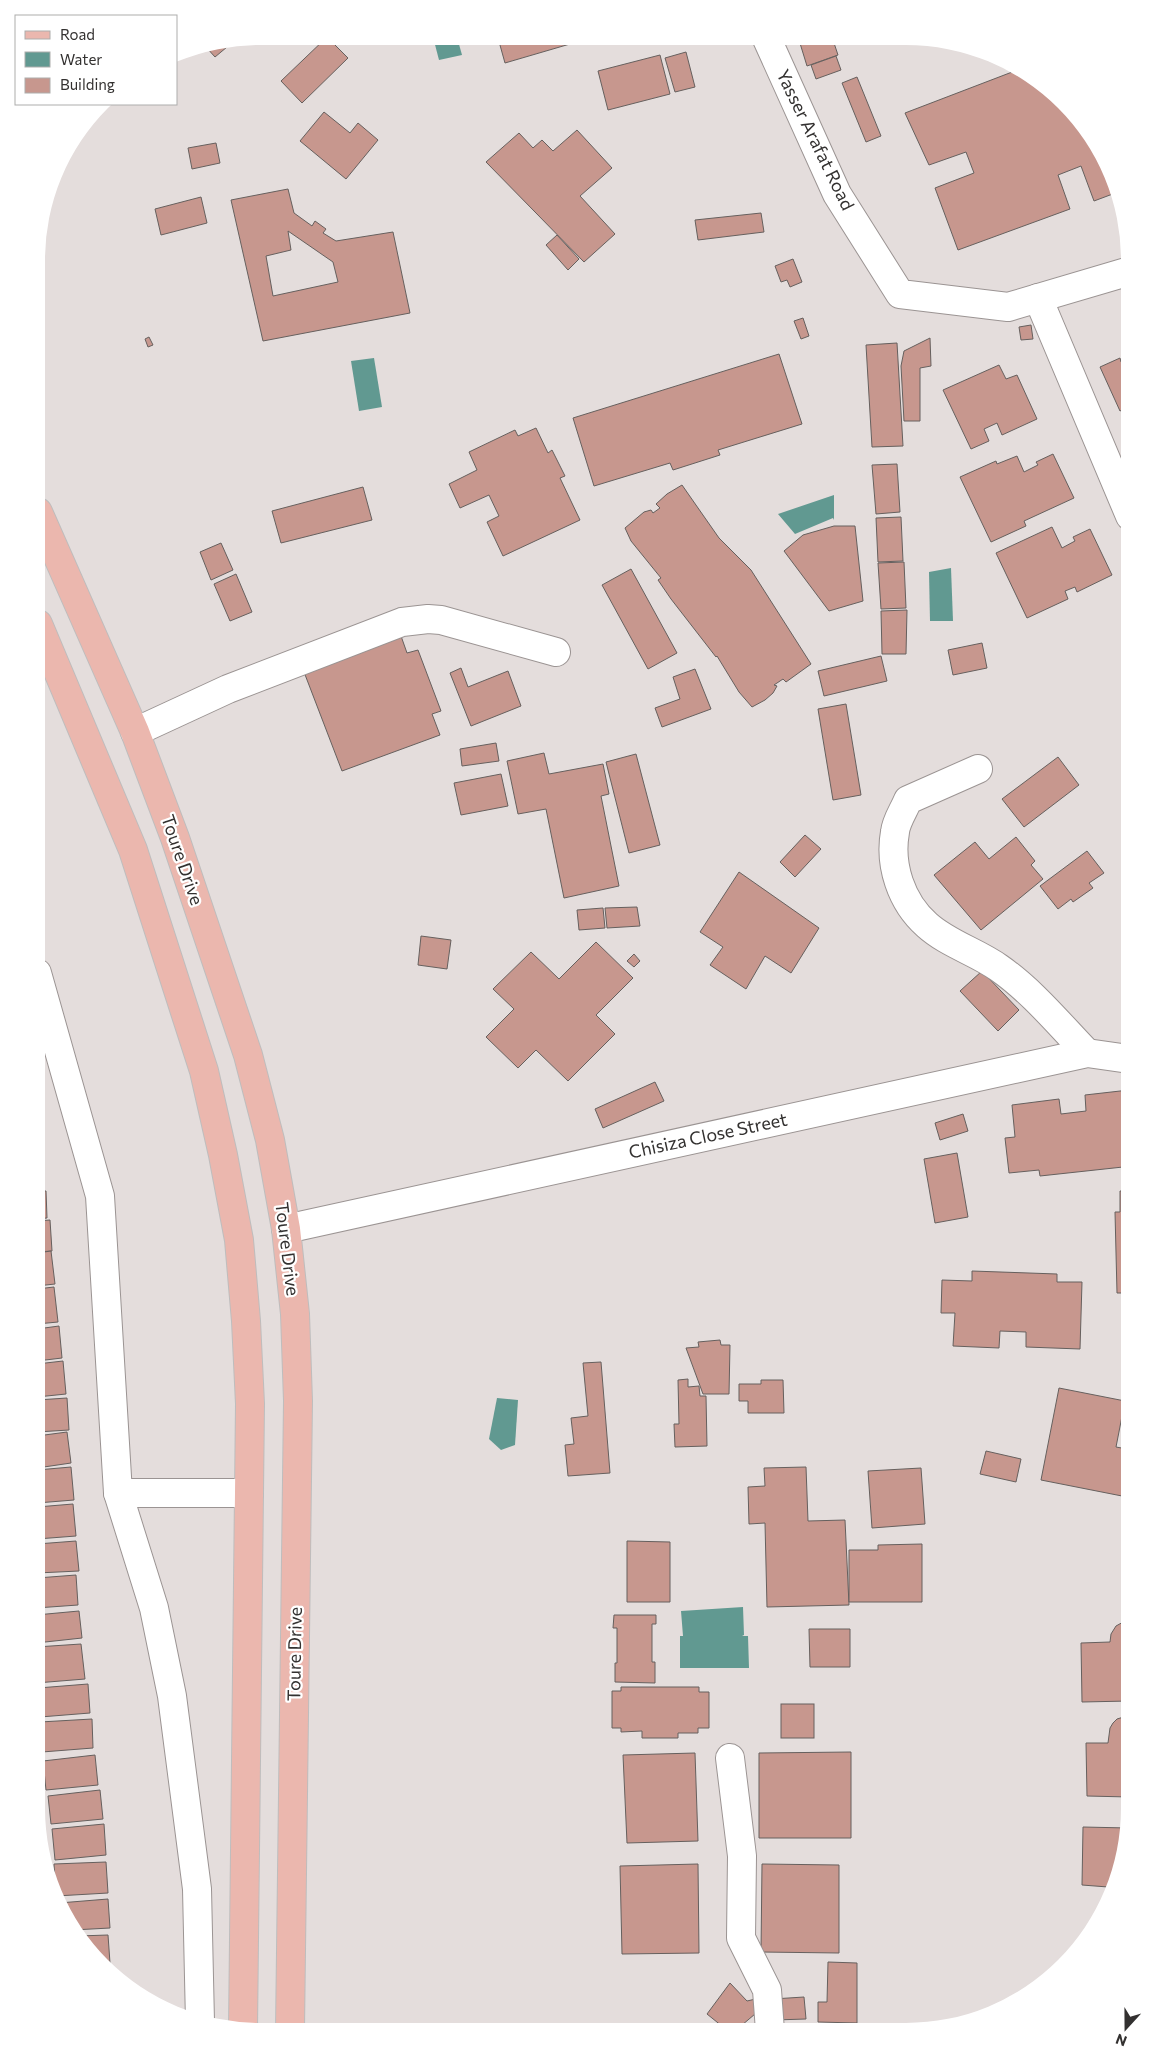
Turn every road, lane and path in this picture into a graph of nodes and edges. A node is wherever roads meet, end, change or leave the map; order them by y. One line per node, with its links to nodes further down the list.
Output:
1 (770, 45): 3 (street, Yasser Arafat Road)
2 (1121, 274): 3 (street, Yasser Arafat Road)
3 (1038, 298): 4 (street)
4 (1121, 495)
5 (45, 528): 8 (main road, Toure Drive)
6 (45, 641): 15 (main road)
7 (556, 652): 8 (street)
8 (135, 732): 13 (main road, Toure Drive)
9 (978, 769): 11 (street)
10 (45, 1001): 14 (street)
11 (1087, 1053): 12 (street, Chisiza Close Street); 13 (street, Chisiza Close Street)
12 (1121, 1058)
13 (286, 1229): 19 (main road, Toure Drive)
14 (118, 1493): 15 (street); 17 (street)
15 (248, 1493): 18 (main road)
16 (730, 1758): 20 (street)
17 (200, 2015)
18 (243, 2023)
19 (290, 2023)
20 (769, 2023)

